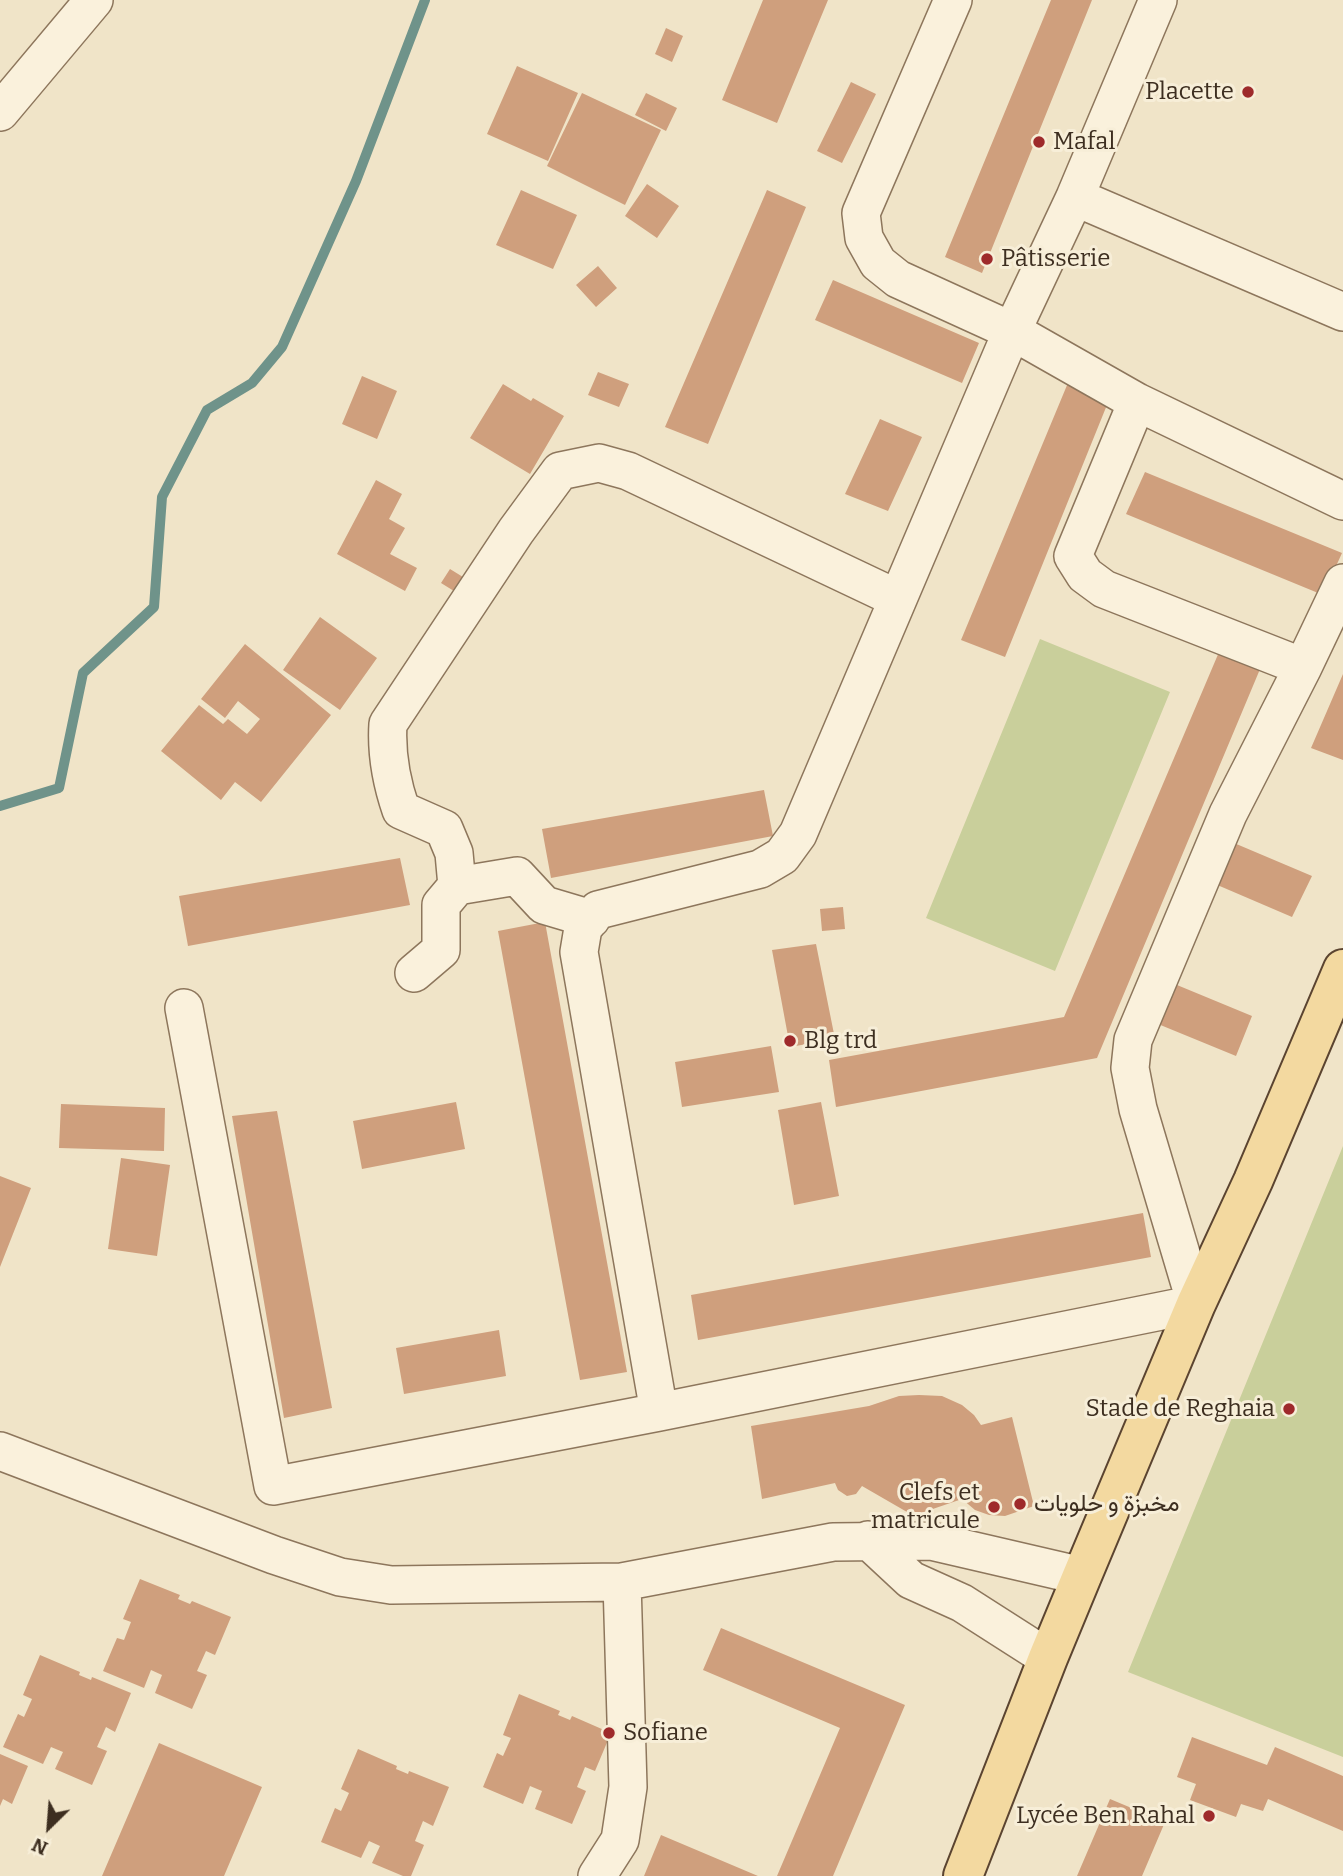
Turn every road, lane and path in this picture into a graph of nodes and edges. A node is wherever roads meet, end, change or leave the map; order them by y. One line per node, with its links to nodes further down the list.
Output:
1 (94, 0): 4 (street)
2 (953, 0): 7 (street)
3 (1158, 0): 5 (street)
4 (0, 112)
5 (1074, 197): 6 (street); 7 (street)
6 (1343, 312)
7 (1012, 331): 8 (street); 11 (street)
8 (1137, 402): 9 (street); 12 (street)
9 (1343, 501)
10 (1343, 583): 12 (street)
11 (898, 599): 13 (street); 14 (street)
12 (1303, 667): 18 (street)
13 (457, 886): 14 (street); 16 (street)
14 (591, 919): 19 (street)
15 (1343, 969): 18 (main road)
16 (414, 973)
17 (184, 1008): 19 (street)
18 (1196, 1304): 19 (street); 22 (main road)
19 (659, 1412)
20 (0, 1451): 23 (street)
21 (868, 1540): 22 (street); 23 (street); 24 (street)
22 (1082, 1576): 24 (main road)
23 (622, 1581): 25 (street)
24 (1048, 1658): 26 (main road)
25 (597, 1876)
26 (963, 1876)

